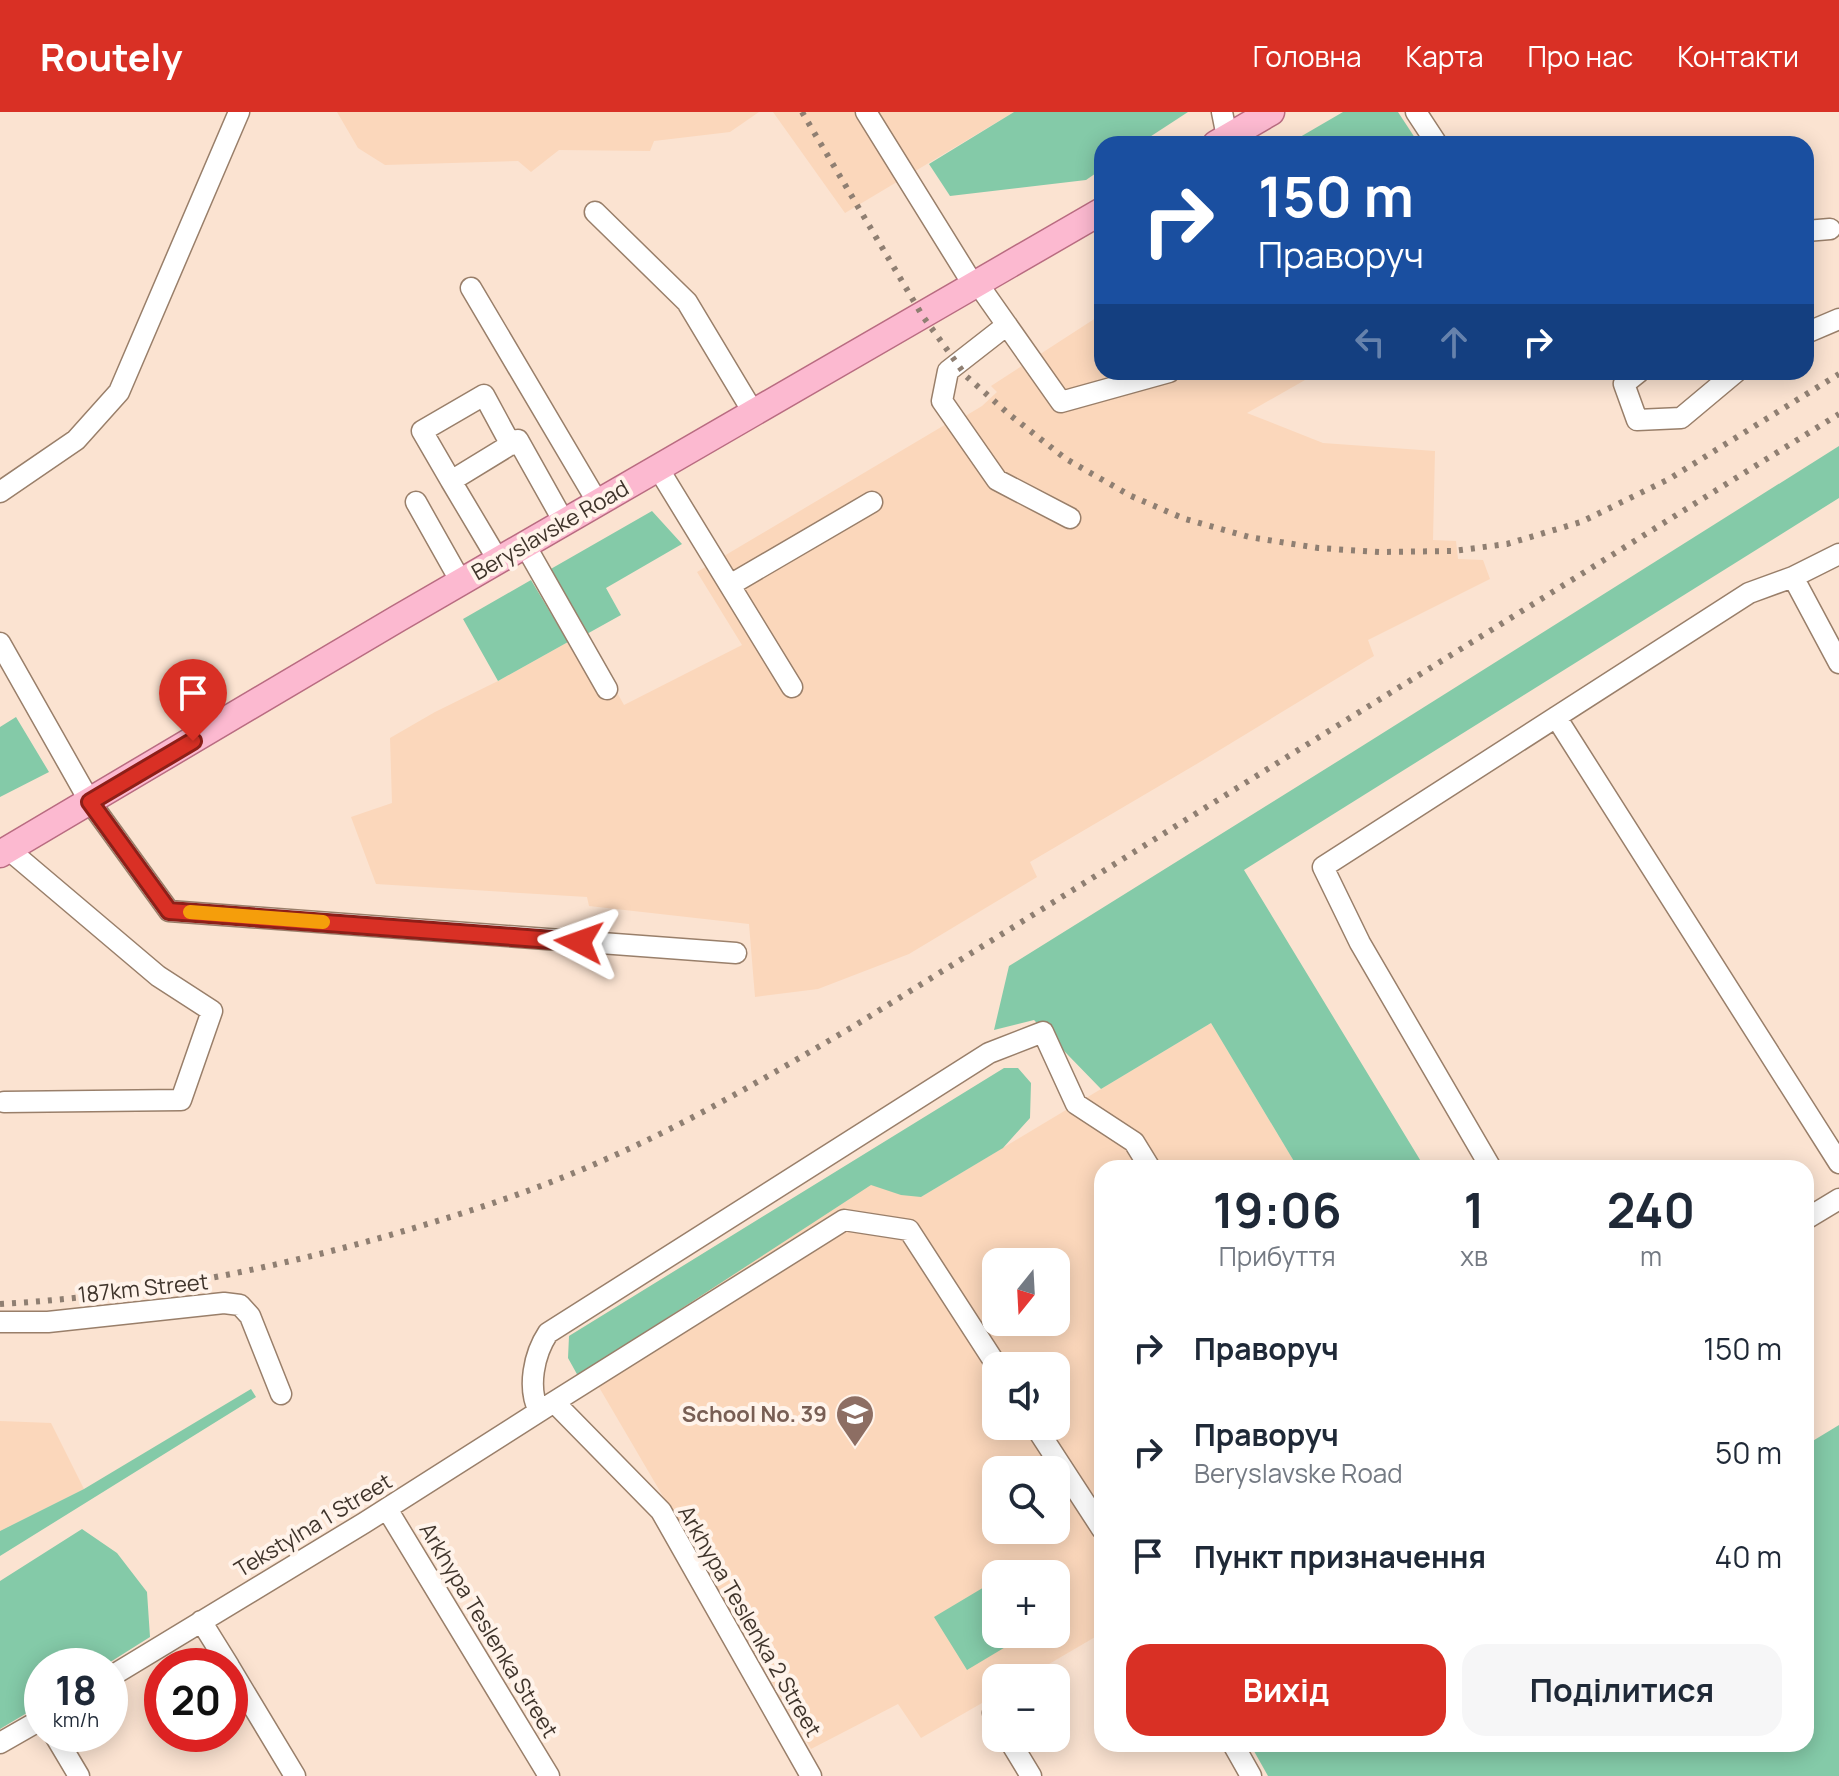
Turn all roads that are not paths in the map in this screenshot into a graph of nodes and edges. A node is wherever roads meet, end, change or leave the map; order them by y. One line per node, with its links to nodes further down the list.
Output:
1 (239, 112): 23 (street)
2 (866, 112): 11 (street)
3 (1271, 112): 5 (main road)
4 (1416, 112): 6 (street)
5 (1222, 131)
6 (1432, 136)
7 (595, 212): 19 (street)
8 (1094, 216): 11 (main road, Beryslavske Road)
9 (1830, 229): 10 (street)
10 (1814, 230)
11 (976, 285): 14 (street); 19 (main road, Beryslavske Road)
12 (471, 288): 26 (street)
13 (1839, 319): 15 (street)
14 (1007, 325): 16 (street); 27 (street)
15 (1814, 330)
16 (1140, 380)
17 (1629, 380): 18 (street)
18 (1726, 380)
19 (753, 412): 21 (main road, Beryslavske Road)
20 (511, 445): 22 (street); 22 (street); 28 (street)
21 (658, 468): 26 (main road, Beryslavske Road); 34 (street)
22 (451, 481): 31 (street)
23 (0, 492)
24 (416, 502): 33 (street)
25 (872, 502): 34 (street)
26 (598, 503): 28 (main road, Beryslavske Road)
27 (1070, 518)
28 (564, 522): 29 (main road, Beryslavske Road)
29 (525, 545): 31 (main road, Beryslavske Road); 38 (street)
30 (1839, 554): 32 (street)
31 (498, 560): 33 (main road, Beryslavske Road)
32 (1793, 577): 36 (street); 39 (street)
33 (461, 582): 40 (main road, Beryslavske Road)
34 (730, 585): 37 (street)
35 (0, 643): 40 (street)
36 (1839, 663)
37 (792, 687)
38 (607, 689)
39 (1556, 717): 45 (street); 46 (street)
40 (90, 802): 41 (main road, Beryslavske Road); 42 (street)
41 (4, 851): 43 (street)
42 (736, 953)
43 (4, 1102)
44 (1145, 1160): 52 (street)
45 (1486, 1160)
46 (1839, 1163)
47 (1839, 1199): 48 (street)
48 (1814, 1214)
49 (0, 1322): 51 (street, 187km Street)
50 (988, 1352): 52 (street, Tekstylna 1 Street)
51 (281, 1394)
52 (546, 1406): 54 (street, Tekstylna 1 Street); 68 (street, Arkhypa Teslenka 2 Street)
53 (1044, 1440): 55 (street)
54 (387, 1509): 56 (street, Tekstylna 1 Street); 67 (street, Arkhypa Teslenka Street)
55 (1094, 1517)
56 (201, 1621): 57 (street); 58 (street, Tekstylna 1 Street)
57 (217, 1648)
58 (128, 1666)
59 (248, 1698): 66 (street)
60 (24, 1729): 61 (street)
61 (0, 1743)
62 (65, 1752): 65 (street)
63 (1016, 1752): 69 (street)
64 (1238, 1752): 70 (street)
65 (79, 1776)
66 (295, 1776)
67 (549, 1776)
68 (811, 1776)
69 (1031, 1776)
70 (1251, 1776)

